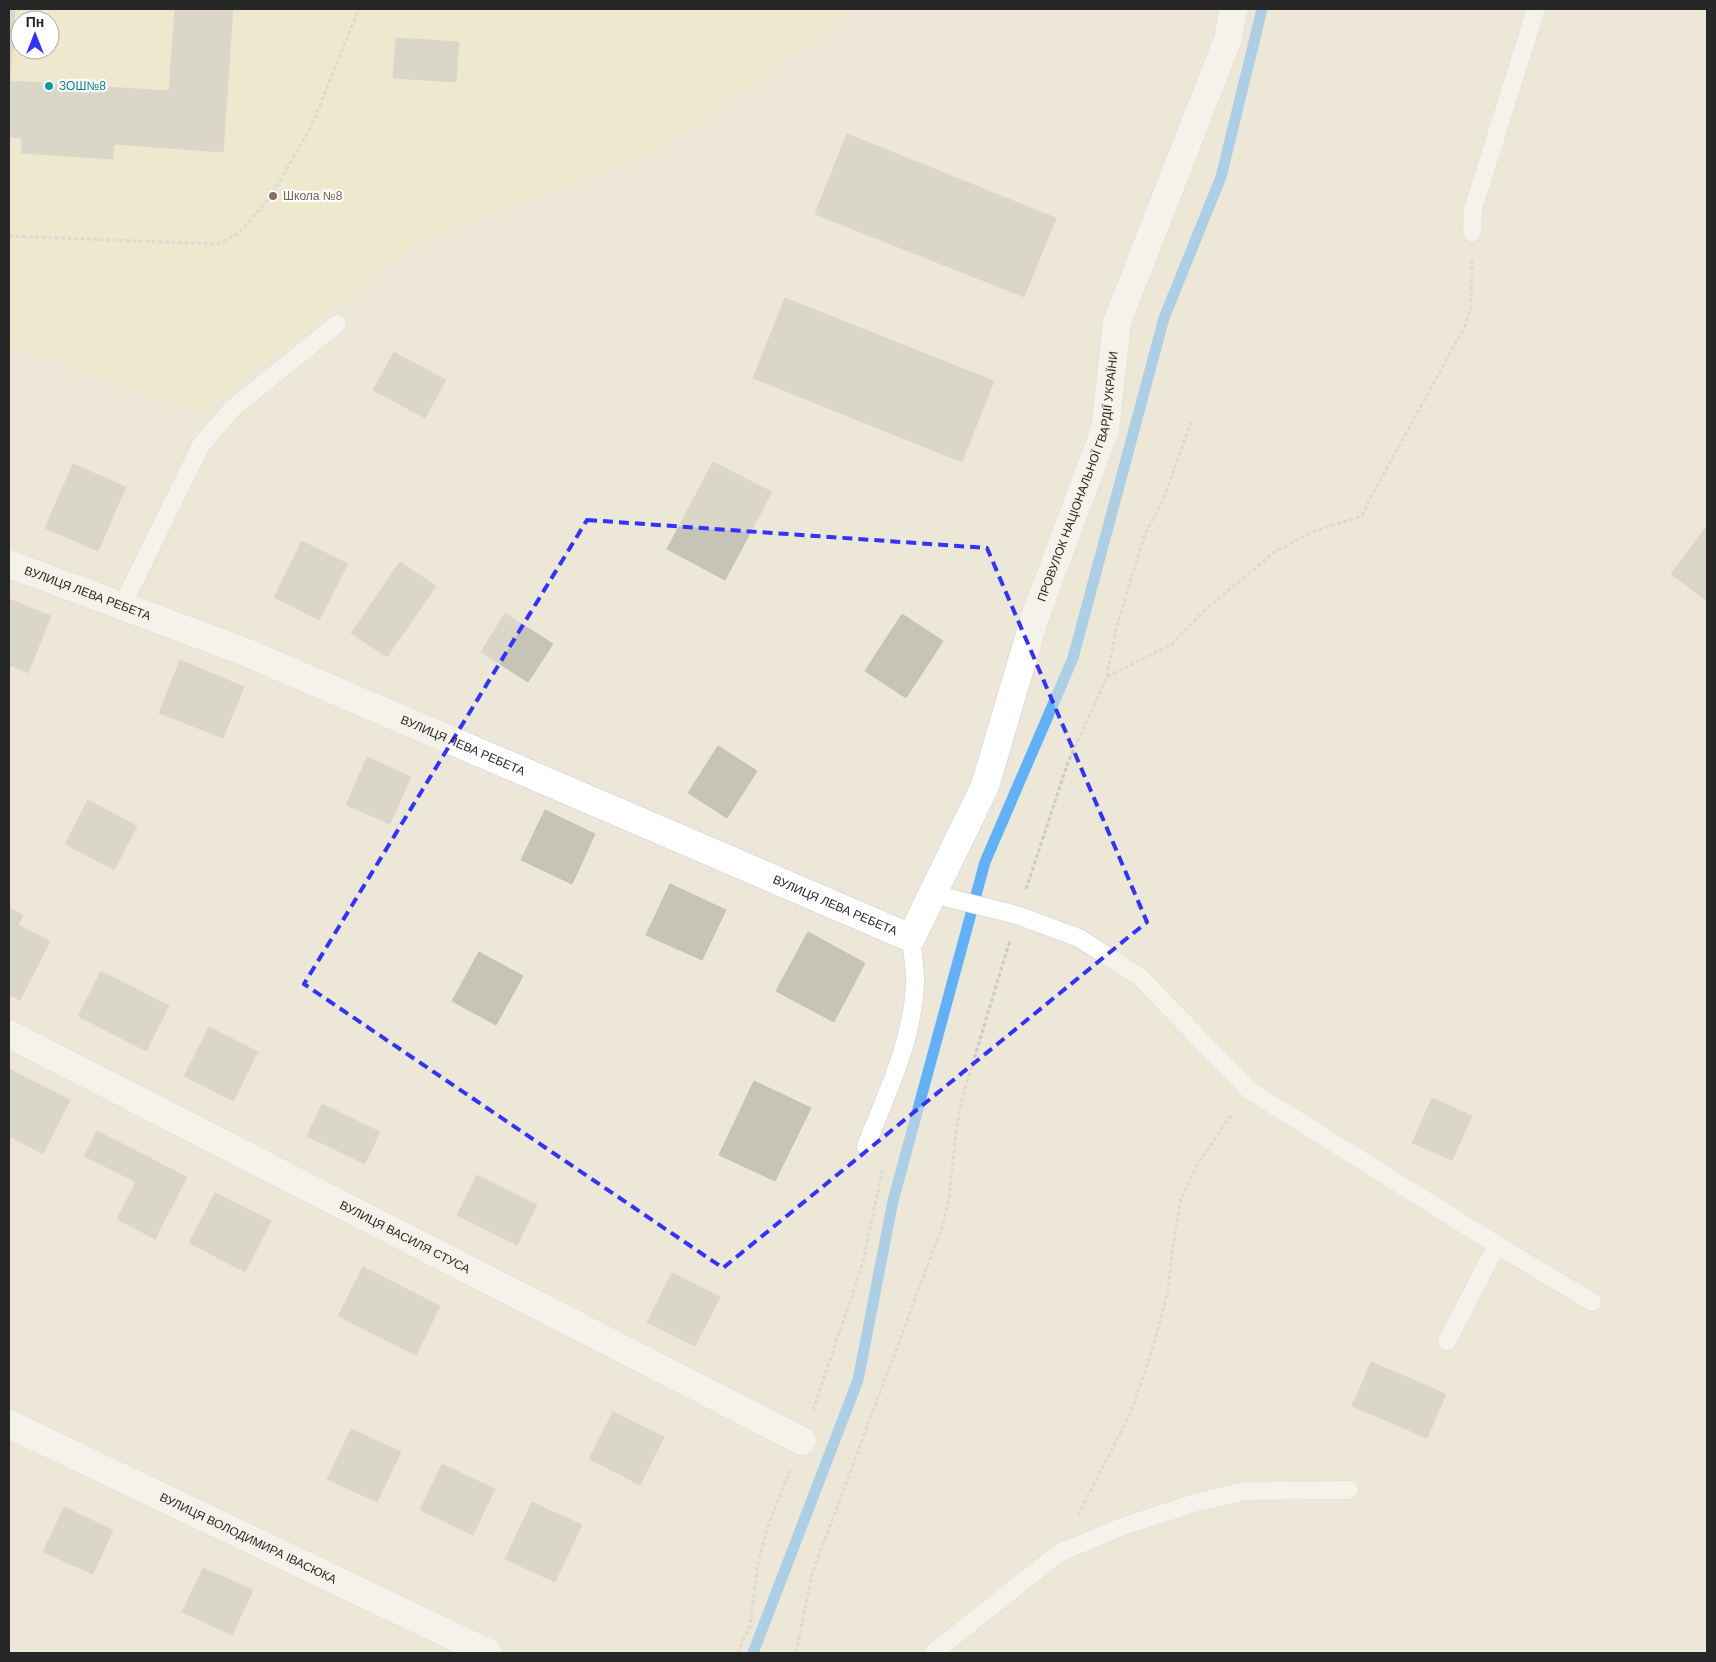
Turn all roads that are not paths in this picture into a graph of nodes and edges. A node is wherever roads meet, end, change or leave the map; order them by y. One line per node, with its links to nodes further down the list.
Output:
1 (1233, 9): 7 (street, ПРОВУЛОК НАЦІОНАЛЬНОЇ ГВАРДІЇ УКРАЇНИ)
2 (1536, 9): 3 (lane)
3 (1472, 233)
4 (336, 324): 6 (lane)
5 (9, 564): 6 (street, ВУЛИЦЯ ЛЕВА РЕБЕТА)
6 (122, 606): 8 (street, ВУЛИЦЯ ЛЕВА РЕБЕТА)
7 (943, 897): 8 (street, ПРОВУЛОК НАЦІОНАЛЬНОЇ ГВАРДІЇ УКРАЇНИ); 11 (lane)
8 (911, 938): 10 (lane)
9 (9, 1034): 15 (street, ВУЛИЦЯ ВАСИЛЯ СТУСА)
10 (866, 1146)
11 (1497, 1245): 12 (lane); 13 (lane)
12 (1592, 1302)
13 (1447, 1341)
14 (9, 1424): 17 (street, ВУЛИЦЯ ВОЛОДИМИРА ІВАСЮКА)
15 (802, 1441)
16 (1350, 1490): 18 (lane)
17 (488, 1653)
18 (933, 1653)

